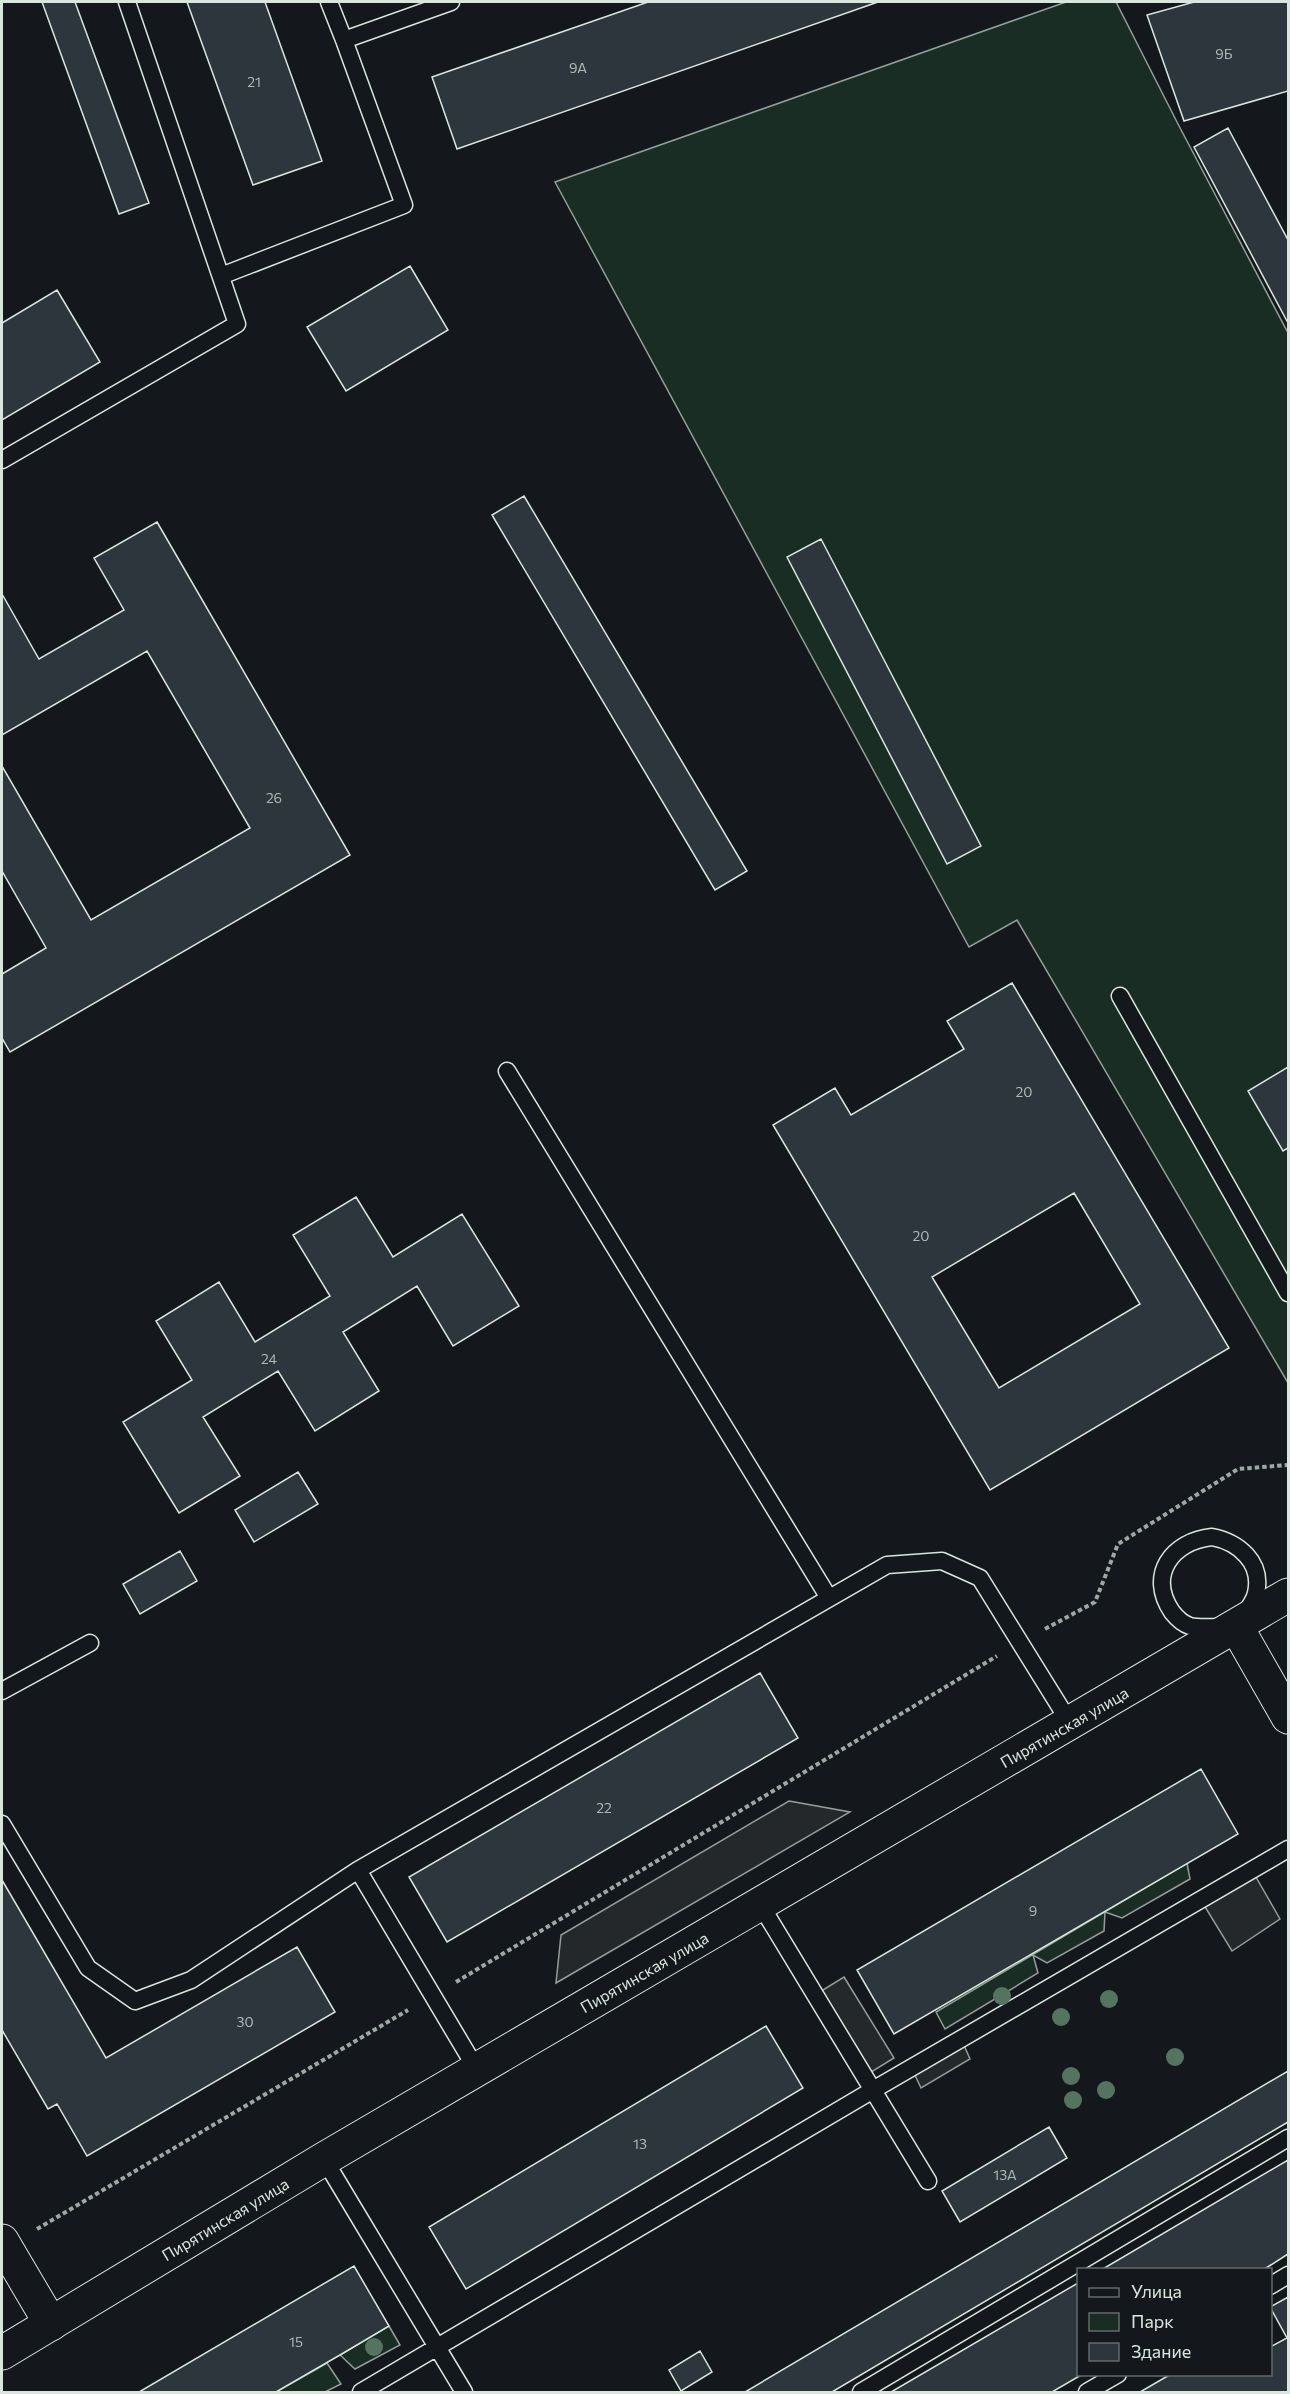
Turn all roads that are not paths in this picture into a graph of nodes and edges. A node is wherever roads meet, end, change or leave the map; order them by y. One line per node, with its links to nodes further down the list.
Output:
1 (127, 2): 5 (lane)
2 (329, 2): 4 (lane)
3 (451, 2): 4 (lane)
4 (344, 40): 5 (lane)
5 (221, 276): 6 (lane)
6 (2, 460)
7 (1120, 996): 9 (lane)
8 (507, 1071): 11 (lane)
9 (1288, 1293)
10 (1288, 1595): 12 (street, Пирятинская улица)
11 (829, 1598): 16 (lane); 19 (lane)
12 (1236, 1626): 12 (lane); 15 (street); 16 (street, Пирятинская улица)
13 (90, 1643): 14 (lane)
14 (2, 1691)
15 (1288, 1717)
16 (1070, 1723): 20 (street, Пирятинская улица)
17 (2, 1824): 19 (lane)
18 (1288, 1850): 22 (lane)
19 (358, 1870): 21 (lane)
20 (760, 1904): 21 (street, Пирятинская улица); 22 (lane)
21 (477, 2070): 24 (street, Пирятинская улица)
22 (873, 2090): 25 (lane); 30 (lane)
23 (1288, 2138): 35 (lane)
24 (324, 2159): 29 (street, Пирятинская улица); 30 (lane)
25 (928, 2181)
26 (3, 2244): 29 (street)
27 (1288, 2275): 28 (lane)
28 (1272, 2285)
29 (51, 2324): 31 (street, Пирятинская улица)
30 (438, 2348): 33 (lane); 34 (lane)
31 (2, 2353)
32 (1115, 2376): 36 (lane)
33 (362, 2392)
34 (464, 2392)
35 (861, 2392)
36 (1087, 2392)

